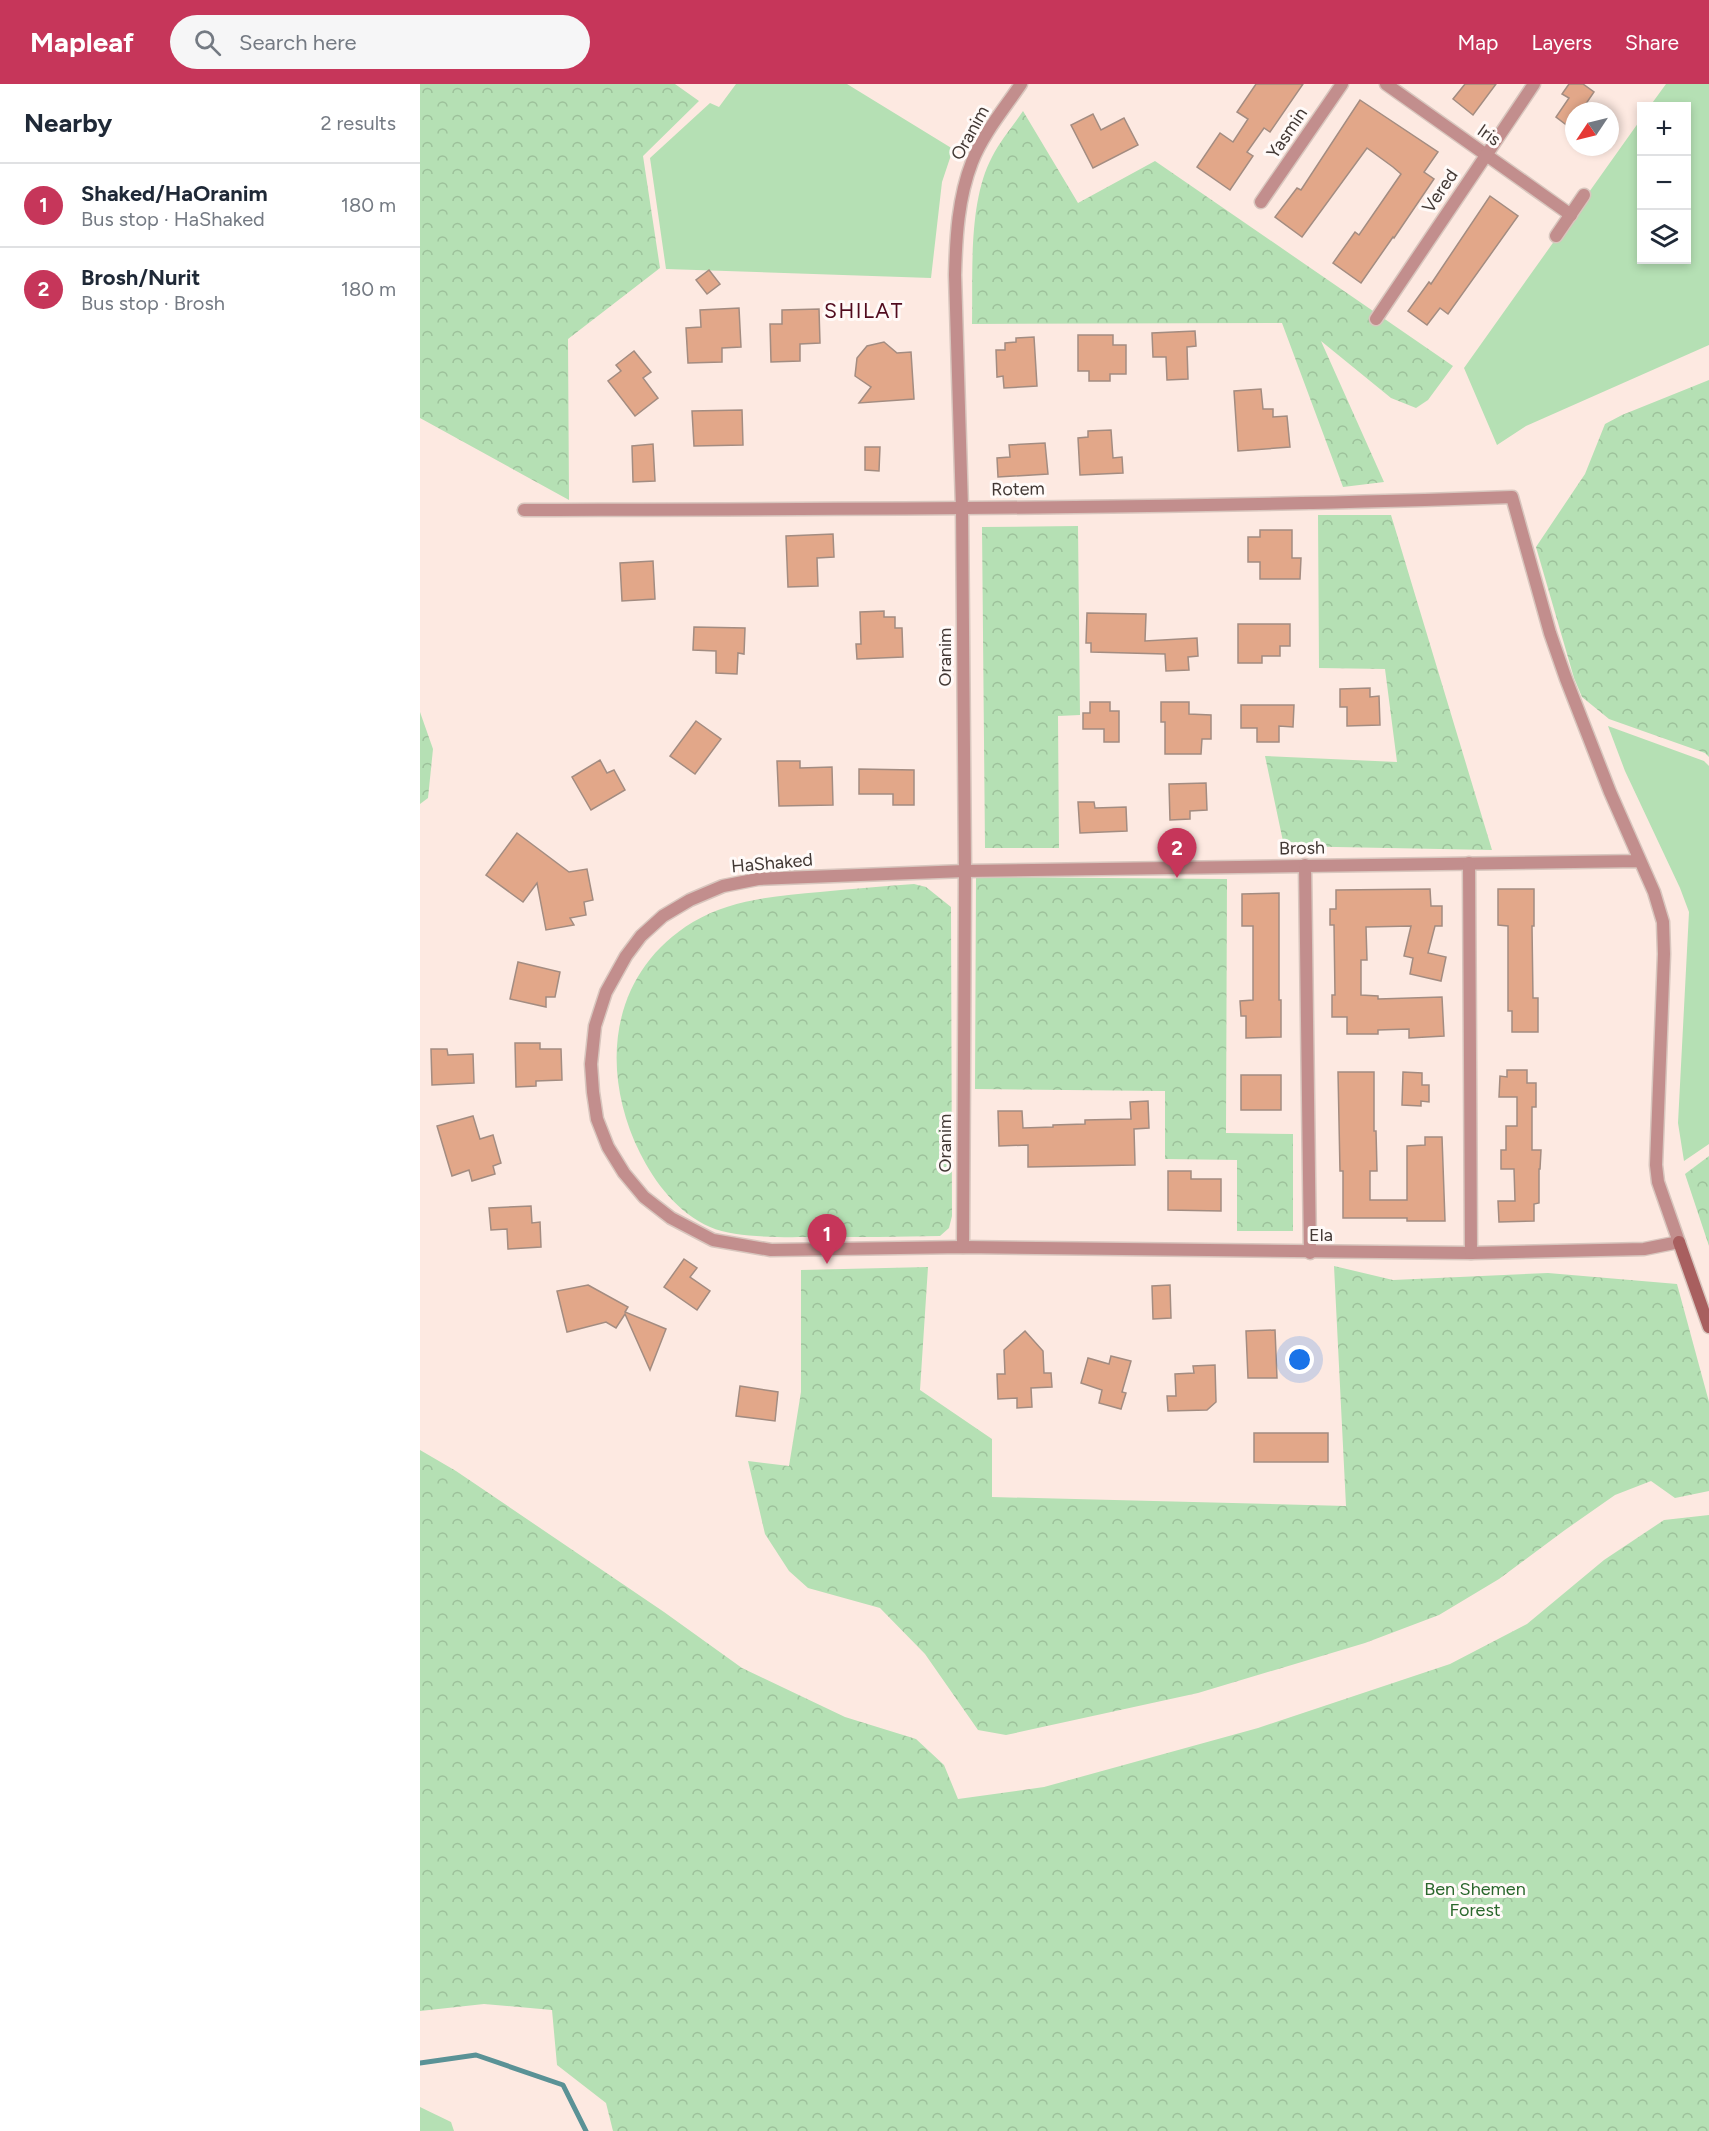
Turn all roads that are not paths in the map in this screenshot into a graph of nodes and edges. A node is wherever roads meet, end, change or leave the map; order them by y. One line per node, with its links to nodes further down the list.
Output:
1 (1021, 84): 11 (street, Oranim)
2 (1342, 84): 7 (street, Yasmin)
3 (1386, 84): 5 (street, Iris)
4 (1534, 84): 5 (street, Vered)
5 (1486, 155): 8 (street, Iris); 10 (street, Vered)
6 (1584, 195): 8 (street)
7 (1261, 202)
8 (1571, 215): 9 (street)
9 (1556, 236)
10 (1376, 319)
11 (962, 508): 12 (street, Rotem); 13 (street, Rotem); 16 (street, Oranim)
12 (524, 510)
13 (1639, 861): 14 (street, Brosh); 17 (street)
14 (1469, 863): 15 (street, Brosh); 20 (street)
15 (1305, 865): 16 (street, Brosh); 19 (street)
16 (965, 871): 18 (street, Oranim); 18 (street, HaShaked)
17 (1679, 1242): 20 (street, Ela); 21 (main road)
18 (963, 1247): 19 (street, Ela)
19 (1310, 1253): 20 (street, Ela)
20 (1471, 1253)
21 (1709, 1327)

